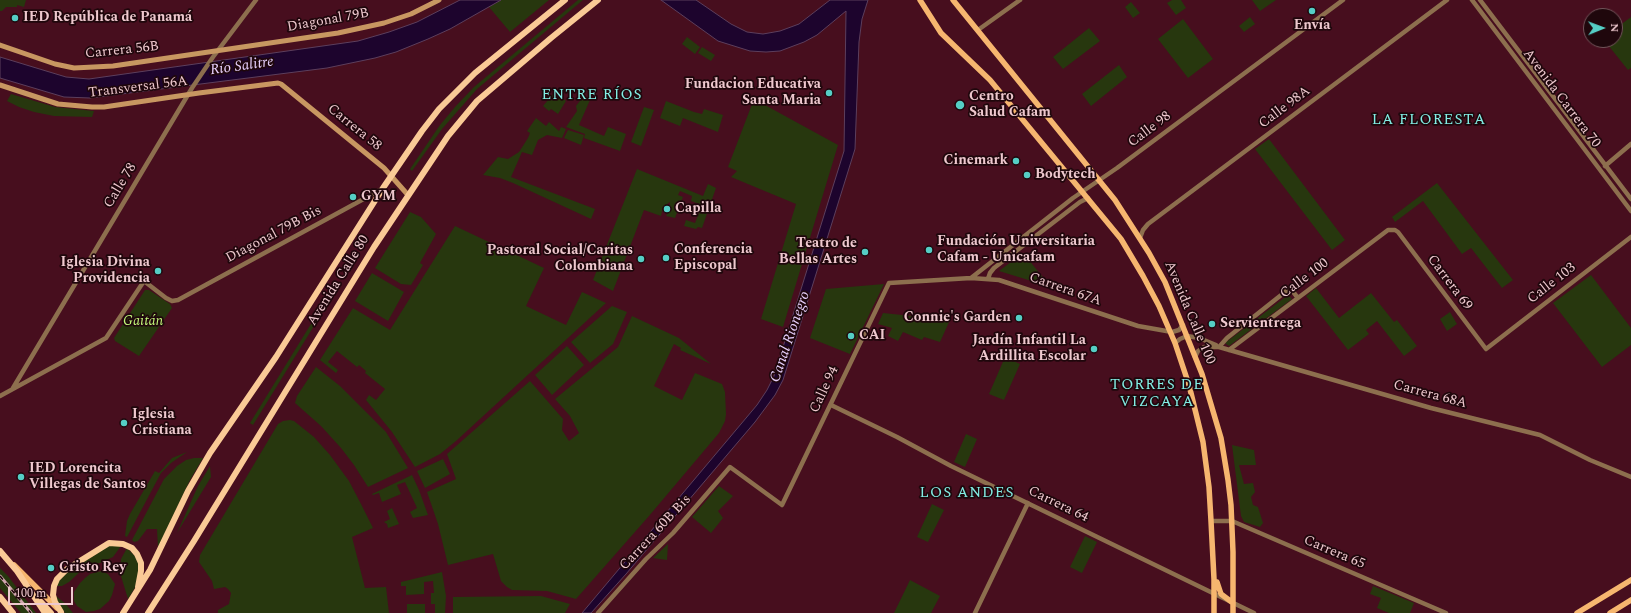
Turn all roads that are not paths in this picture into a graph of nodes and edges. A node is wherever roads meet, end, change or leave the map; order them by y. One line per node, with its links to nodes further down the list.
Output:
1 (256, 0): 16 (street, Calle 78)
2 (439, 0): 16 (main road, Diagonal 79B)
3 (565, 0): 22 (highway, Avenida Calle 80)
4 (598, 0): 26 (highway, Avenida Calle 80)
5 (920, 0): 25 (main road, Avenida Calle 100)
6 (953, 0): 12 (main road, Avenida Calle 100)
7 (1020, 0): 12 (street)
8 (1343, 0): 23 (street, Calle 98)
9 (1447, 0): 32 (street, Calle 98A)
10 (1472, 0): 13 (street, Avenida Carrera 70)
11 (1480, 0): 14 (street, Avenida Carrera 70)
12 (978, 30): 23 (main road, Avenida Calle 100)
13 (1502, 39): 14 (street); 29 (street, Avenida Carrera 70)
14 (1512, 42): 21 (street, Avenida Carrera 70)
15 (0, 45): 16 (main road, Carrera 56B)
16 (217, 52): 19 (street, Calle 78)
17 (281, 84): 19 (main road, Transversal 56A); 22 (main road, Carrera 58)
18 (0, 85): 19 (main road, Transversal 56A)
19 (189, 94): 45 (street, Calle 78)
20 (1631, 144): 21 (street)
21 (1605, 166): 28 (street, Avenida Carrera 70)
22 (391, 176): 24 (highway, Avenida Calle 80); 26 (main road, Carrera 58)
23 (1099, 180): 25 (street, Calle 98); 32 (main road, Avenida Calle 100)
24 (383, 188): 45 (street, Diagonal 79B Bis); 62 (highway, Avenida Calle 80)
25 (1083, 191): 27 (main road, Avenida Calle 100); 33 (street, Calle 98)
26 (408, 195): 65 (highway, Avenida Calle 80)
27 (1088, 198): 34 (street); 38 (main road, Avenida Calle 100)
28 (1631, 199)
29 (1631, 211)
30 (1395, 230): 36 (street, Calle 100); 42 (street, Carrera 69)
31 (1631, 237): 42 (street, Calle 103)
32 (1140, 238): 37 (main road, Avenida Calle 100)
33 (971, 278): 34 (street, Carrera 67A); 35 (street, Carrera 67A)
34 (988, 279): 38 (street, Carrera 67A)
35 (889, 283): 47 (street, Calle 94)
36 (1298, 298): 41 (street, Calle 100); 43 (street, Calle 100)
37 (1182, 325): 38 (street); 39 (main road, Avenida Calle 100)
38 (1170, 332): 40 (main road, Avenida Calle 100)
39 (1187, 336): 40 (street); 41 (street, Carrera 68A); 44 (main road, Avenida Calle 100)
40 (1175, 344): 51 (main road, Avenida Calle 100)
41 (1219, 347): 43 (street, Carrera 68A); 44 (street, Carrera 68A)
42 (1486, 348)
43 (1229, 350): 49 (street, Carrera 68A)
44 (1195, 357): 52 (main road, Avenida Calle 100)
45 (13, 388): 46 (street)
46 (0, 396)
47 (831, 405): 48 (street, Calle 94); 50 (street, Carrera 64)
48 (730, 468): 71 (street, Carrera 60B Bis)
49 (1631, 477)
50 (1028, 503): 58 (street, Carrera 64); 72 (street)
51 (1212, 521): 52 (street, Carrera 65); 53 (main road, Avenida Calle 100)
52 (1232, 521): 63 (main road, Avenida Calle 100); 76 (street, Carrera 65)
53 (1212, 530): 58 (main road, Avenida Calle 100); 63 (main road)
54 (0, 551): 55 (highway)
55 (5, 557): 57 (highway); 64 (main road)
56 (1630, 583): 77 (main road)
57 (30, 589): 68 (highway); 69 (highway)
58 (1214, 594): 63 (street, Carrera 64); 73 (main road, Avenida Calle 100)
59 (0, 597): 67 (highway)
60 (0, 600): 66 (highway)
61 (1631, 600): 78 (main road)
62 (132, 601): 64 (highway); 70 (highway, Avenida Calle 80)
63 (1233, 603): 74 (main road, Avenida Calle 100); 75 (street, Carrera 64)
64 (61, 612)
65 (151, 612)
66 (9, 613)
67 (14, 613)
68 (45, 613)
69 (51, 613)
70 (123, 613)
71 (598, 613)
72 (975, 613)
73 (1214, 613)
74 (1233, 613)
75 (1254, 613)
76 (1446, 613)
77 (1577, 613)
78 (1610, 613)

